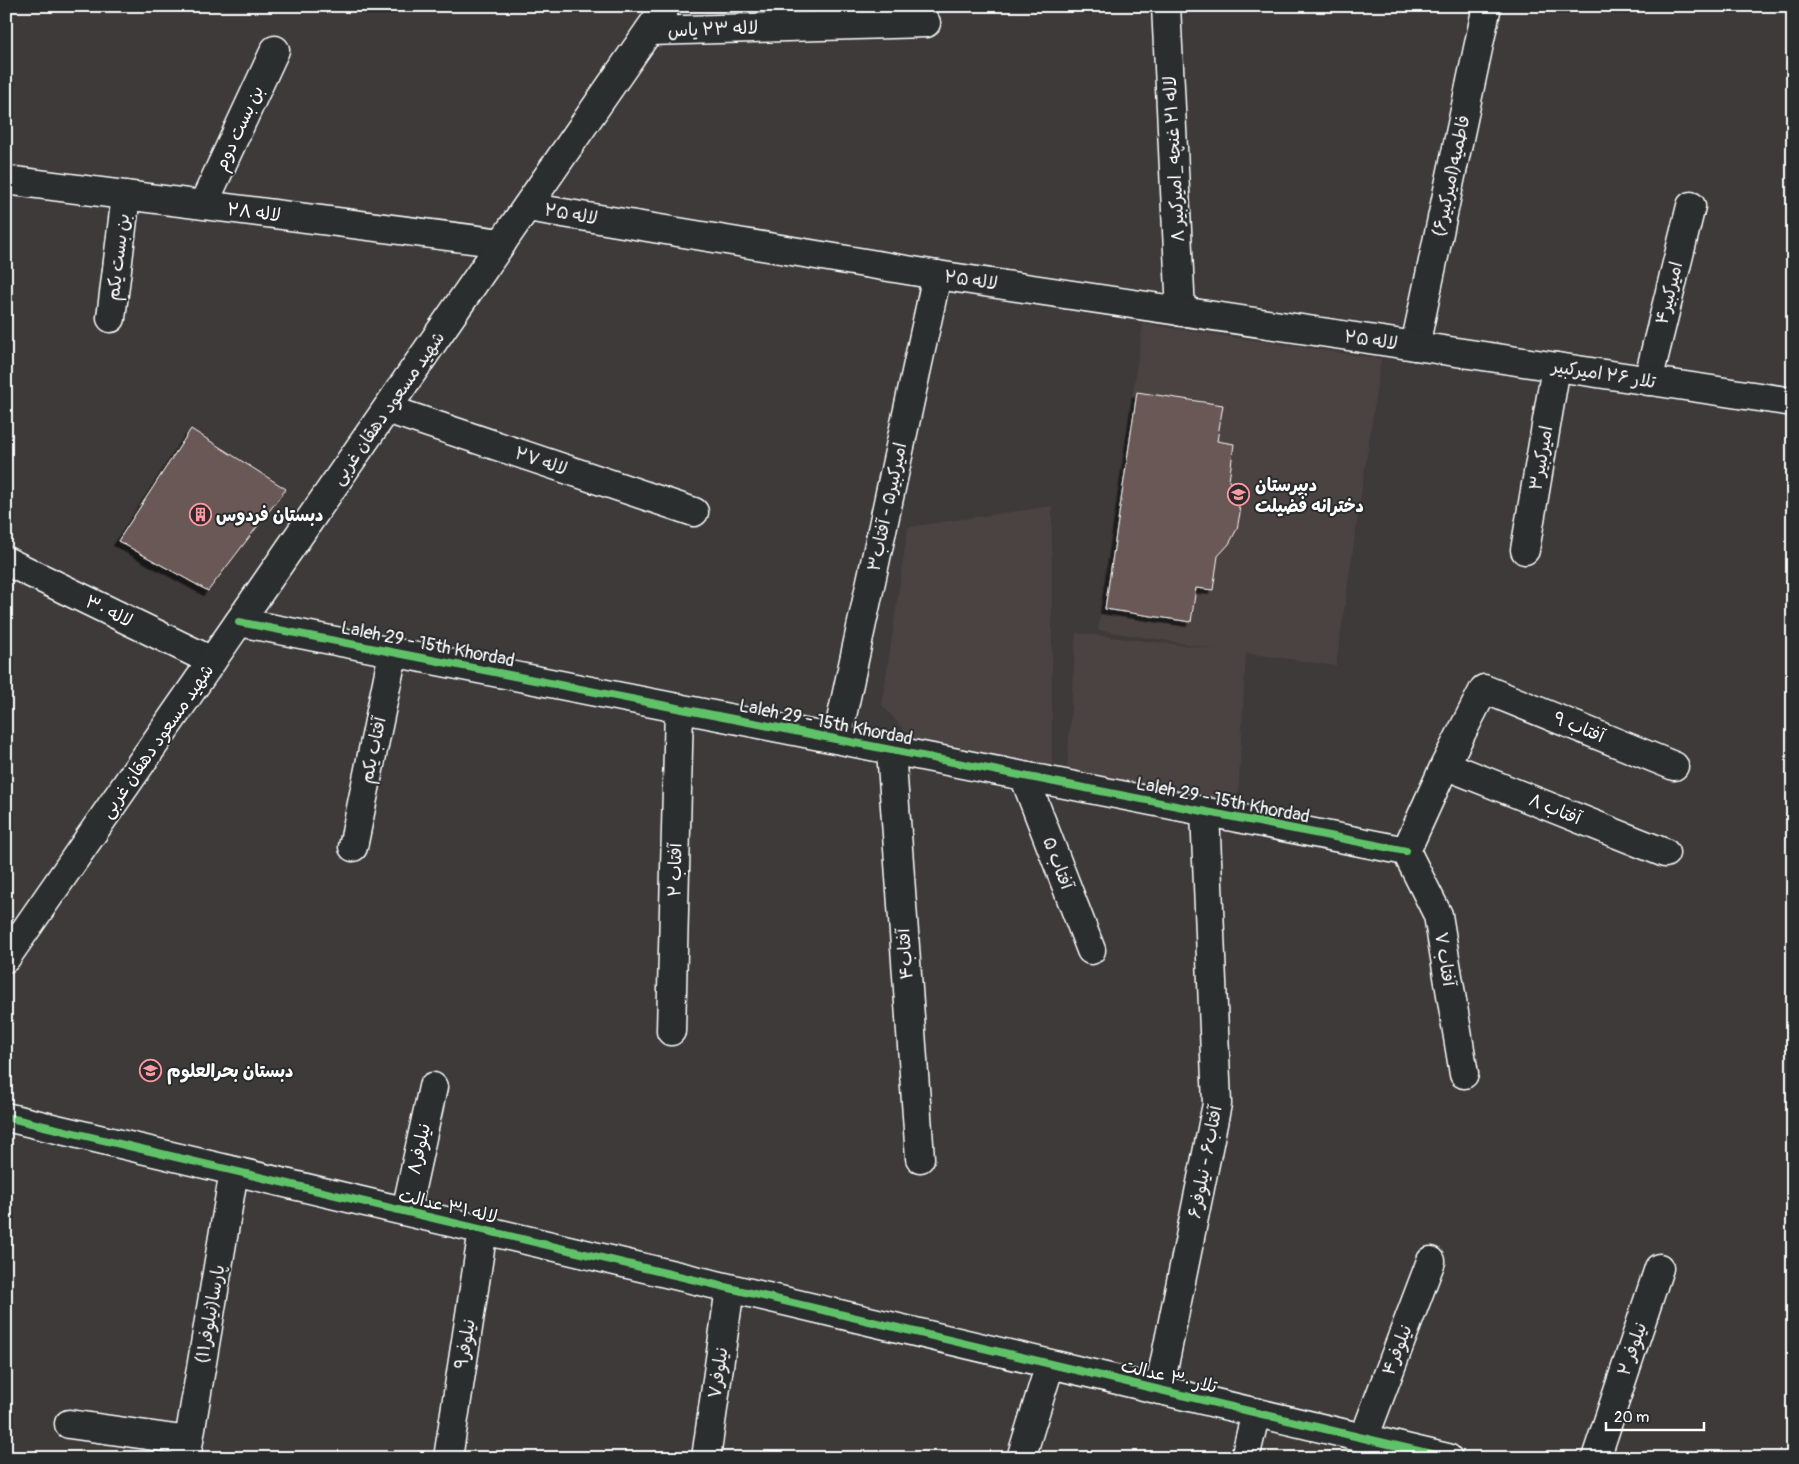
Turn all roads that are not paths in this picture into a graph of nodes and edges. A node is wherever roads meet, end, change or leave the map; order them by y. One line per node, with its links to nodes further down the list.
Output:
1 (666, 6): 5 (street, شهید مسعود دهقان غربی)
2 (1166, 6): 14 (street, لاله ۲۱ غنچه_امیرکبیر ۸)
3 (1487, 6): 16 (street, فاطمیه(امیرکبیر۶))
4 (926, 23): 5 (street, لاله ۲۳ یاس)
5 (649, 31): 11 (street, شهید مسعود دهقان غربی)
6 (275, 50): 9 (street, بن بست دوم)
7 (6, 180): 8 (street, لاله ۲۸)
8 (126, 195): 9 (street, لاله ۲۸); 15 (street, بن بست یکم)
9 (203, 205): 12 (street, لاله ۲۸)
10 (1690, 206): 18 (street, امیرکبیر۴)
11 (527, 207): 12 (street, شهید مسعود دهقان غربی); 13 (street, لاله ۲۵)
12 (502, 243): 20 (street, شهید مسعود دهقان غربی)
13 (938, 276): 14 (street, لاله ۲۵); 28 (street, امیرکبیر۵ - آفتاب۳)
14 (1181, 312): 16 (street, لاله ۲۵)
15 (111, 318)
16 (1415, 346): 17 (street, تلار ۲۶ امیرکبیر)
17 (1556, 367): 18 (street, تلار ۲۶ امیرکبیر); 22 (street, امیرکبیر۳)
18 (1648, 381): 19 (street, تلار ۲۶ امیرکبیر)
19 (1793, 402)
20 (387, 409): 21 (street, لاله ۲۷); 24 (street, شهید مسعود دهقان غربی)
21 (694, 512)
22 (1525, 550)
23 (6, 561): 26 (street, لاله ۳۰)
24 (239, 622): 25 (street, Laleh 29 - 15th Khordad); 26 (street, شهید مسعود دهقان غربی)
25 (393, 653): 27 (street, Laleh 29 - 15th Khordad); 34 (street, آفتاب یکم)
26 (212, 661): 38 (street, شهید مسعود دهقان غربی)
27 (679, 708): 28 (street, Laleh 29 - 15th Khordad); 39 (street, آفتاب ۲)
28 (837, 740): 29 (street, Laleh 29 - 15th Khordad)
29 (891, 750): 32 (street, Laleh 29 - 15th Khordad); 43 (street, آفتاب۴)
30 (1445, 765): 31 (street, آفتاب ۹); 35 (street); 36 (street, آفتاب ۸)
31 (1674, 766)
32 (1024, 776): 33 (street, Laleh 29 - 15th Khordad); 37 (street, آفتاب ۵)
33 (1204, 811): 35 (street, Laleh 29 - 15th Khordad); 52 (street, آفتاب۶ - نیلوفر۶)
34 (353, 847)
35 (1406, 851): 40 (street, آفتاب ۷)
36 (1665, 853)
37 (1091, 950)
38 (6, 958)
39 (671, 1031)
40 (1464, 1074)
41 (433, 1087): 45 (street, نیلوفر۸)
42 (6, 1116): 44 (street, لاله ۳۱ عدالت)
43 (920, 1158)
44 (234, 1170): 45 (street, لاله ۳۱ عدالت); 56 (street, پارسا(نیلوفر۱۱))
45 (406, 1211): 46 (street, لاله ۳۱ عدالت)
46 (483, 1230): 49 (street, لاله ۳۱ عدالت); 57 (street, نیلوفر۹)
47 (1430, 1261): 55 (street, نیلوفر۴)
48 (1659, 1268): 62 (street, نیلوفر ۲)
49 (730, 1288): 50 (street, لاله ۳۱ عدالت); 58 (street, نیلوفر۷)
50 (883, 1324): 51 (street, تلار ۳۰ عدالت)
51 (1050, 1364): 52 (street, تلار ۳۰ عدالت); 59 (street)
52 (1159, 1390): 53 (street, تلار ۳۰ عدالت)
53 (1256, 1412): 55 (street, تلار ۳۰ عدالت); 60 (street)
54 (69, 1424): 56 (street)
55 (1364, 1438): 61 (street, تلار ۳۰ عدالت)
56 (187, 1449)
57 (448, 1458)
58 (706, 1458)
59 (1020, 1458)
60 (1245, 1458)
61 (1448, 1458)
62 (1596, 1458)

